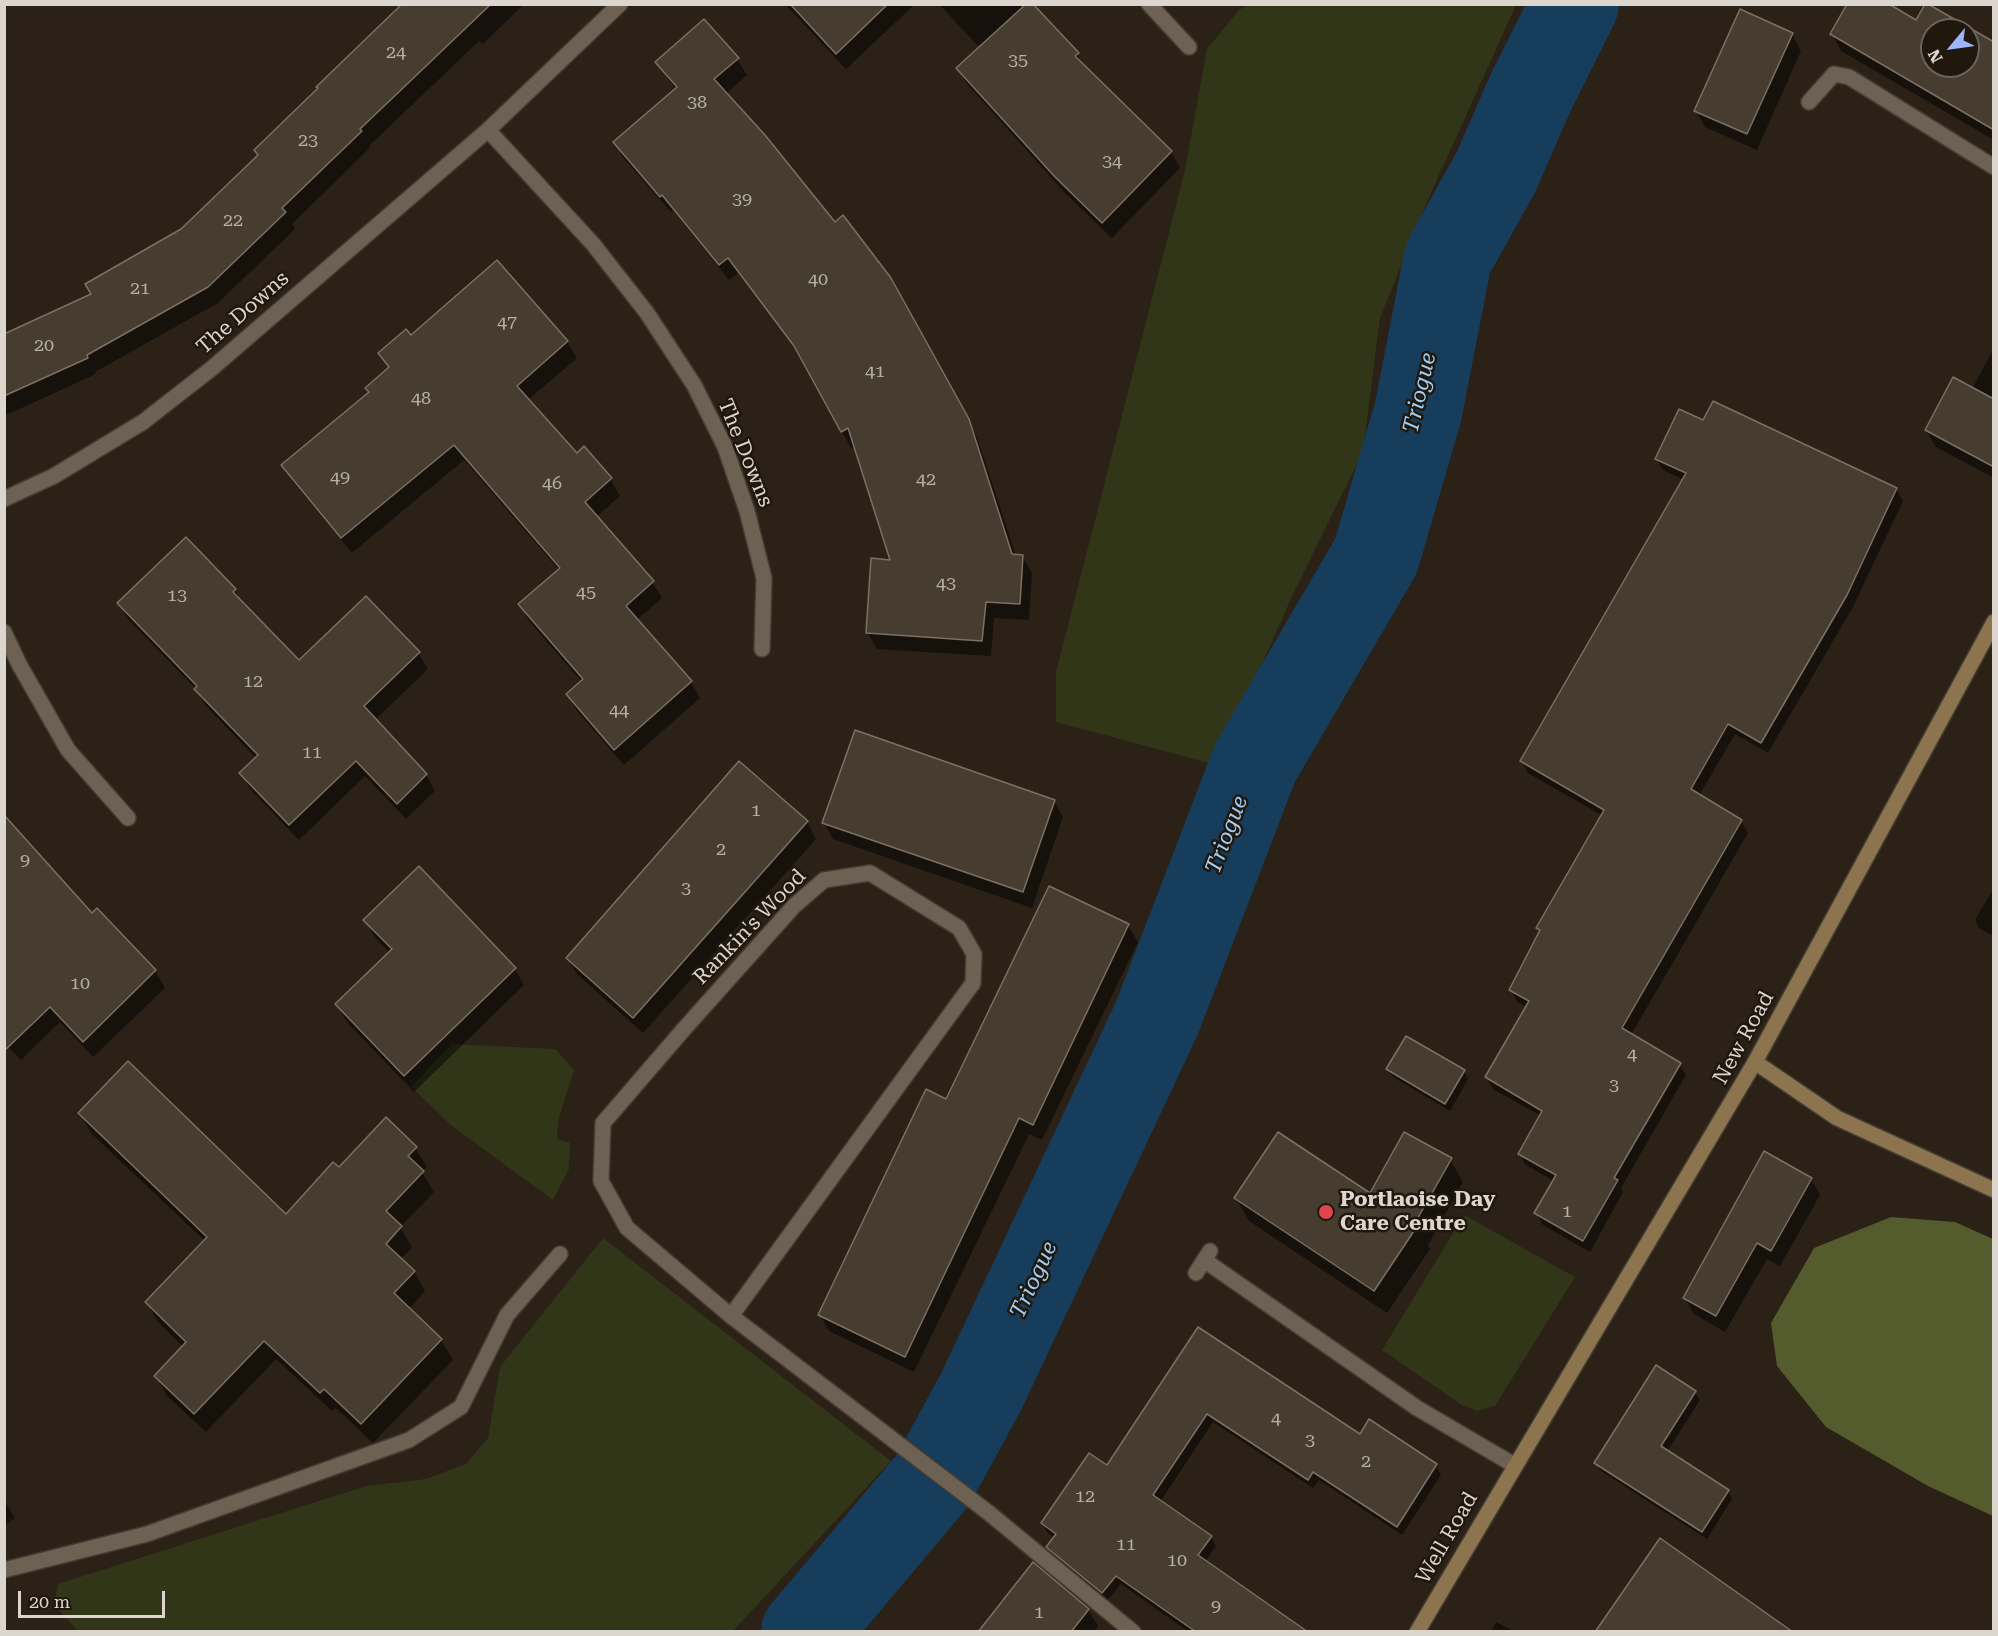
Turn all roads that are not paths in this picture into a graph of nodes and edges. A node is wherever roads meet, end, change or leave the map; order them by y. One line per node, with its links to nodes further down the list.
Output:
1 (621, 4): 5 (street, The Downs)
2 (1149, 4): 3 (street)
3 (1189, 47)
4 (1809, 102): 6 (street)
5 (488, 130): 7 (street, The Downs); 10 (street, The Downs)
6 (1994, 167)
7 (4, 499)
8 (1994, 622): 12 (main road, New Road)
9 (4, 632): 11 (street)
10 (762, 650)
11 (128, 818)
12 (1755, 1062): 13 (main road); 17 (main road, New Road)
13 (1994, 1190)
14 (560, 1254): 18 (street)
15 (1203, 1261): 17 (street)
16 (730, 1316): 16 (street, Rankin's Wood); 19 (street, Rankin's Wood)
17 (1514, 1465): 20 (main road, Well Road)
18 (4, 1570)
19 (1133, 1632)
20 (1417, 1632)

